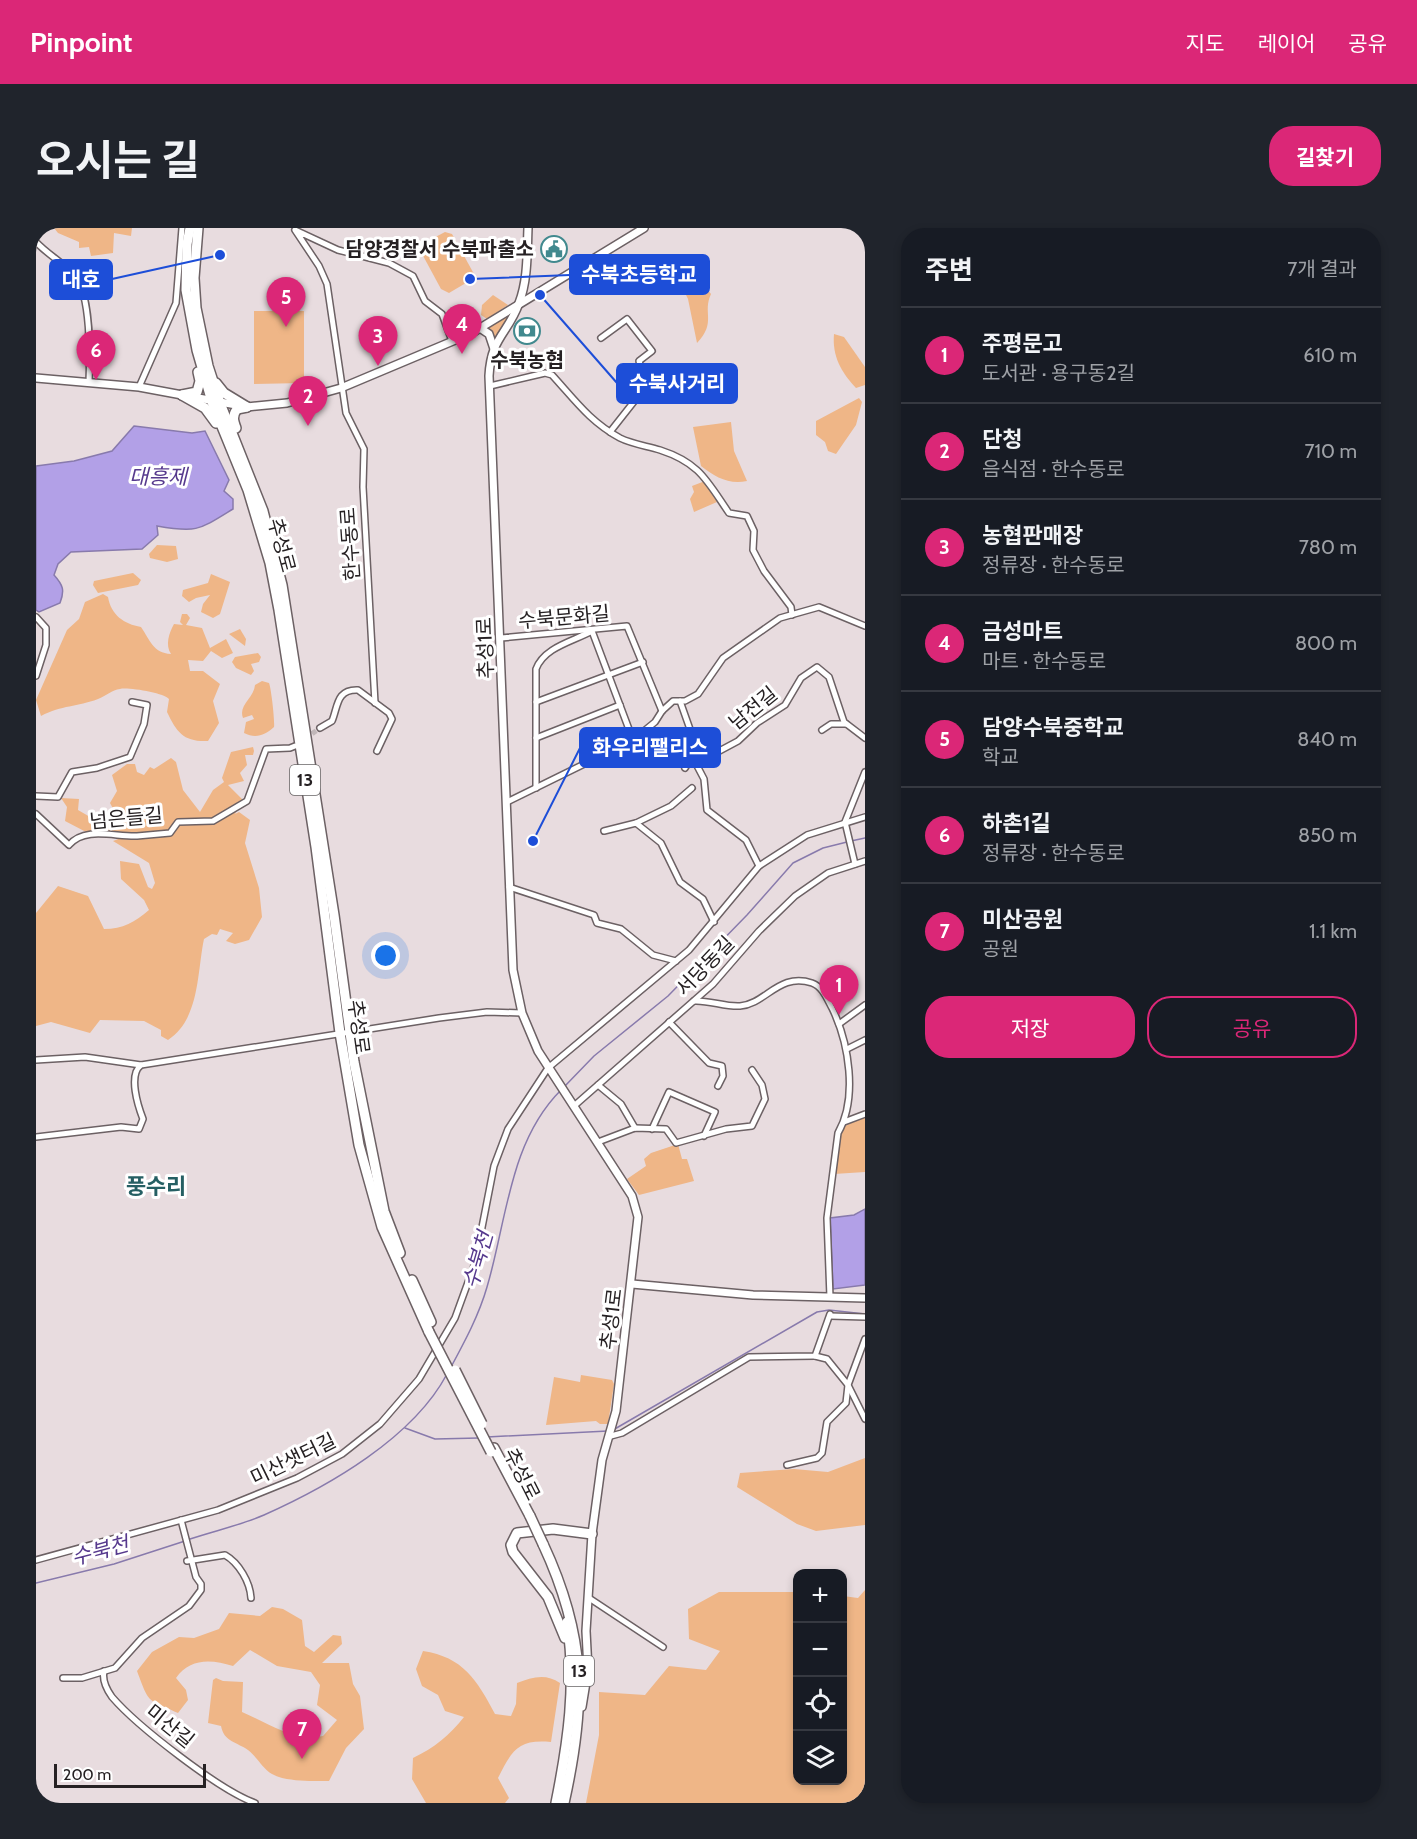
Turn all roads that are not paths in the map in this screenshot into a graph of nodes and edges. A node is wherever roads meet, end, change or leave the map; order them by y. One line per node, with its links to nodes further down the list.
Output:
1 (182, 228): 18 (street)
2 (190, 228): 9 (main road, 추성로 / 13)
3 (198, 228): 14 (main road, 추성로 / 13)
4 (528, 228): 8 (street, 추성1로)
5 (644, 228): 8 (street)
6 (295, 229): 12 (street); 19 (street, 한수동로)
7 (36, 242): 16 (street)
8 (520, 302): 10 (street); 13 (street, 추성1로)
9 (189, 316): 20 (main road); 21 (main road, 추성로 / 13)
10 (480, 328): 12 (street); 13 (street)
11 (602, 338): 23 (street)
12 (452, 341): 19 (street)
13 (494, 349): 17 (street, 추성1로)
14 (211, 374): 21 (main road, 추성로 / 13); 22 (main road)
15 (36, 378): 16 (street)
16 (89, 382): 18 (street)
17 (490, 386): 23 (street); 29 (street, 추성1로)
18 (139, 387): 20 (street)
19 (341, 388): 22 (street); 36 (street, 한수동로)
20 (182, 395): 21 (street); 24 (main road)
21 (216, 403): 22 (street); 24 (main road, 추성로 / 13); 25 (main road, 추성로 / 13)
22 (247, 407): 25 (main road)
23 (610, 432): 26 (street)
24 (250, 495): 71 (main road, 추성로 / 13)
25 (263, 511): 71 (main road, 추성로 / 13)
26 (792, 615): 28 (street); 33 (street)
27 (36, 617): 32 (street)
28 (865, 626)
29 (501, 638): 30 (street, 수북문화길); 54 (street, 추성1로)
30 (643, 662): 31 (street); 38 (street, 수북문화길)
31 (608, 674): 35 (street); 35 (street, 수북문화길); 37 (street, 수북문화길)
32 (36, 676)
33 (680, 701): 38 (street); 46 (street)
34 (132, 702): 53 (street)
35 (536, 702): 42 (street, 수북문화길)
36 (375, 703): 40 (street); 47 (street)
37 (620, 705): 42 (street); 44 (street, 수북문화길)
38 (662, 711): 44 (street)
39 (846, 724): 41 (street); 43 (street); 46 (street, 남전길)
40 (320, 728)
41 (822, 730)
42 (536, 738): 51 (street, 수북문화길)
43 (865, 738)
44 (633, 740): 51 (street)
45 (295, 746): 55 (street, 넘은들길)
46 (698, 749): 48 (street)
47 (377, 751)
48 (693, 758): 49 (street); 62 (street)
49 (685, 768)
50 (865, 772): 58 (street)
51 (537, 788): 54 (street)
52 (692, 788): 57 (street)
53 (36, 796)
54 (507, 802): 63 (street, 추성1로)
55 (36, 814)
56 (865, 817): 58 (street)
57 (636, 823): 59 (street); 64 (street)
58 (846, 824): 61 (street); 62 (street)
59 (604, 831)
60 (865, 861): 61 (street, 서당동길)
61 (855, 864): 66 (street, 서당동길)
62 (759, 866): 64 (street)
63 (509, 887): 65 (street); 68 (street, 추성1로)
64 (714, 922): 65 (street)
65 (676, 961): 76 (street)
66 (694, 1000): 69 (street, 서당동길); 70 (street)
67 (865, 1005): 70 (street)
68 (522, 1013): 71 (street); 76 (street, 추성1로)
69 (669, 1022): 78 (street, 서당동길); 79 (street)
70 (839, 1024): 73 (street)
71 (345, 1032): 75 (street); 100 (main road, 추성로 / 13, bridge)
72 (865, 1040): 73 (street)
73 (847, 1049): 82 (street)
74 (36, 1060): 75 (street)
75 (141, 1065): 86 (street)
76 (548, 1069): 80 (street, 추성1로); 98 (street, 미산샛터길)
77 (752, 1070): 85 (street)
78 (598, 1085): 80 (street, 서당동길); 83 (street)
79 (718, 1086)
80 (573, 1104): 87 (street, 추성1로)
81 (865, 1114): 82 (street)
82 (844, 1122): 89 (street)
83 (635, 1128): 84 (street); 87 (street)
84 (652, 1129): 85 (street); 85 (street)
85 (704, 1136)
86 (36, 1137)
87 (598, 1142): 88 (street, 추성1로)
88 (632, 1284): 89 (street); 96 (street, 추성1로)
89 (830, 1297): 90 (street)
90 (865, 1298)
91 (865, 1317): 93 (street)
92 (865, 1339): 94 (street)
93 (815, 1356): 94 (street); 96 (street)
94 (848, 1385): 95 (street); 97 (street)
95 (865, 1419)
96 (611, 1434): 99 (street, 추성1로)
97 (787, 1465)
98 (182, 1522): 101 (street); 102 (street, 미산샛터길)
99 (592, 1534): 104 (street, 추성1로); 106 (main road)
100 (540, 1544): 106 (main road, 추성로 / 13); 109 (main road, 추성로 / 13)
101 (191, 1559): 103 (street); 107 (street)
102 (36, 1560)
103 (251, 1598)
104 (589, 1598): 105 (street); 109 (street, 추성1로)
105 (663, 1647)
106 (571, 1658): 111 (main road, 추성로 / 13)
107 (104, 1671): 108 (street); 110 (street, 미산길)
108 (63, 1678)
109 (579, 1721): 112 (main road, 추성로 / 13)
110 (255, 1803)
111 (556, 1803)
112 (564, 1803)

